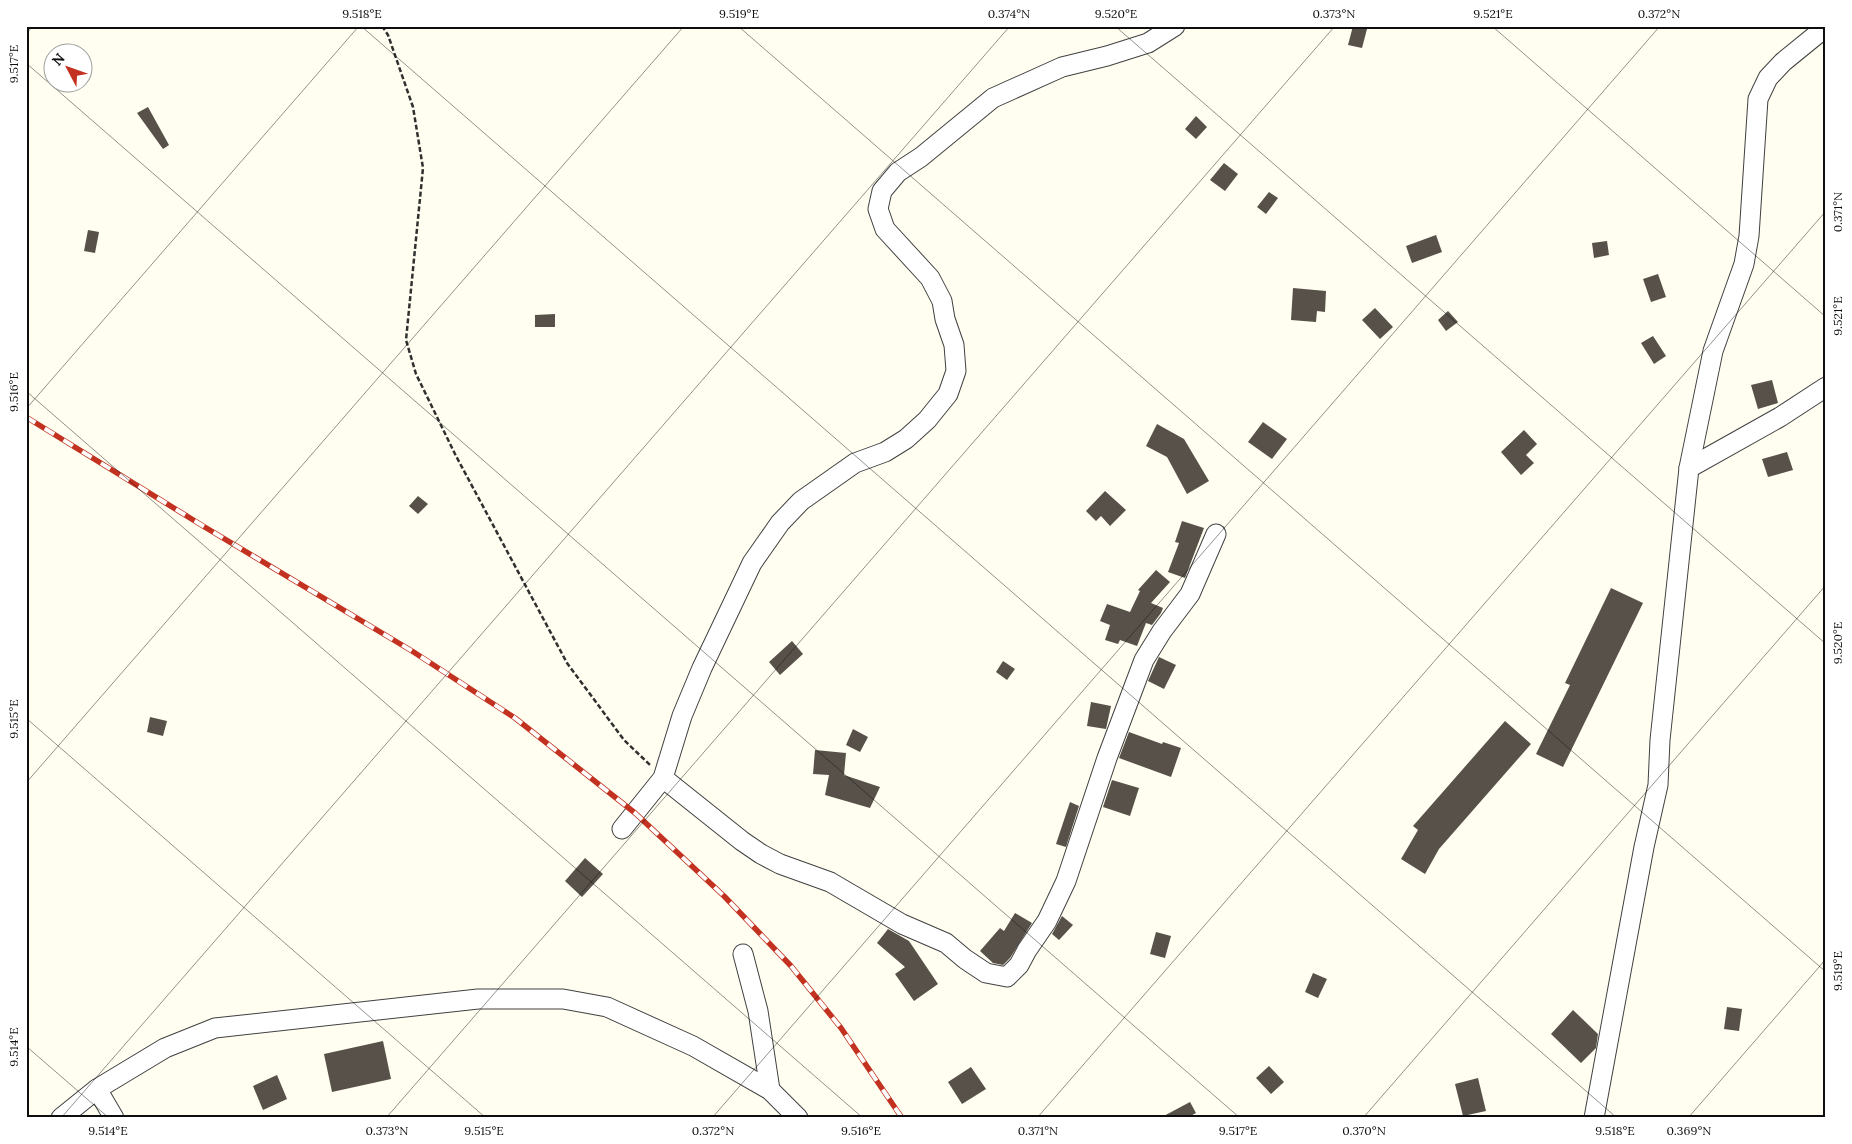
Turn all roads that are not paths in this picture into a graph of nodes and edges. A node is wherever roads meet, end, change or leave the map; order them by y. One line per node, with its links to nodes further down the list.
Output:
1 (1175, 26): 6 (street)
2 (1826, 27): 4 (street)
3 (1826, 387): 4 (street)
4 (1689, 468): 14 (street)
5 (1216, 534): 6 (street)
6 (663, 778): 7 (street)
7 (622, 829)
8 (743, 954): 10 (street)
9 (97, 1089): 10 (street); 11 (street); 12 (street)
10 (770, 1090): 13 (street)
11 (61, 1118)
12 (114, 1118)
13 (798, 1118)
14 (1594, 1118)

